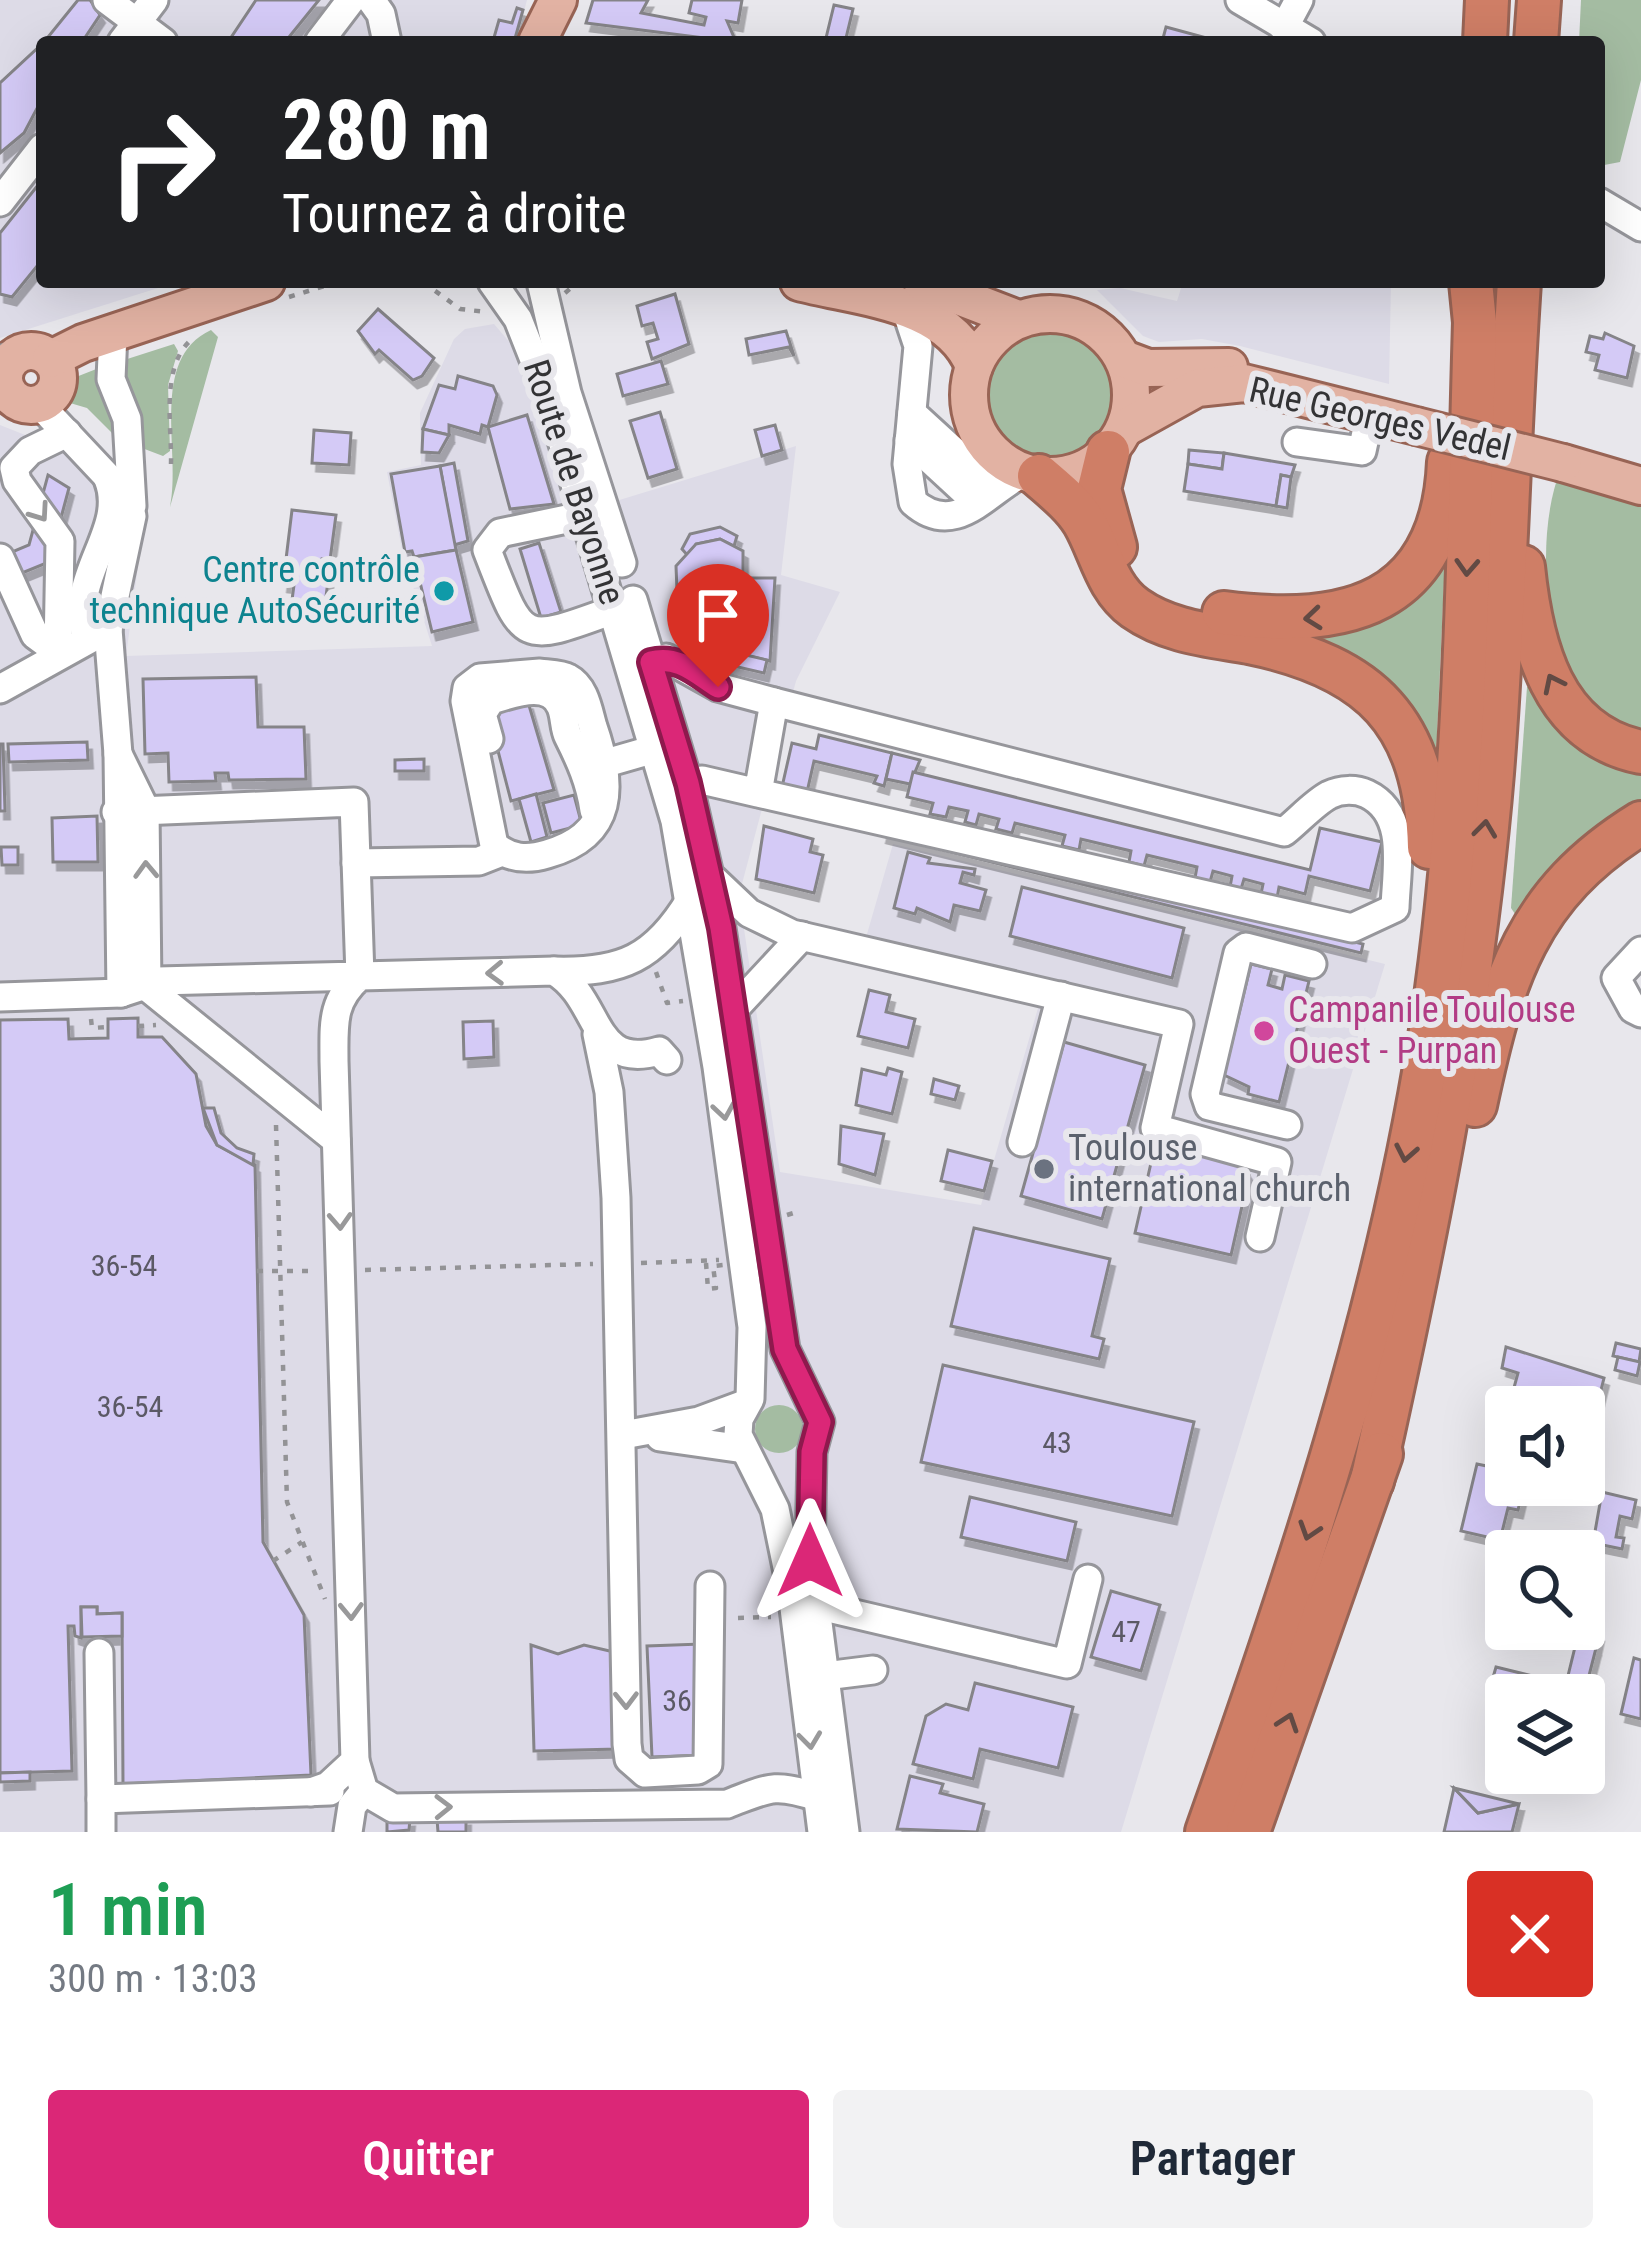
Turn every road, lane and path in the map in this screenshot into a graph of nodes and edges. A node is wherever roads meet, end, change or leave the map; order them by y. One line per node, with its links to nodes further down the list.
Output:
1 (107, 0): 9 (street)
2 (352, 0): 11 (street)
3 (371, 0): 12 (street)
4 (561, 0): 13 (main road); 14 (main road)
5 (1240, 0): 10 (street)
6 (1299, 0): 10 (street)
7 (1487, 0): 16 (highway)
8 (1539, 0): 17 (highway)
9 (138, 21)
10 (1284, 28): 15 (street)
11 (324, 36)
12 (385, 36)
13 (540, 36)
14 (561, 36)
15 (1299, 36)
16 (1485, 36)
17 (1536, 36)
18 (36, 156): 19 (street)
19 (0, 202)
20 (1605, 206): 21 (street)
21 (1641, 227)
22 (248, 288): 34 (main road)
23 (431, 288): 32 (path)
24 (497, 288): 54 (street, Route de Bayonne)
25 (542, 288): 60 (street, Route de Bayonne)
26 (848, 288): 30 (main road)
27 (1466, 288): 45 (highway, one-way to 45)
28 (1468, 288): 93 (highway, one-way to 93)
29 (1520, 288): 44 (highway)
30 (914, 296): 31 (main road); 37 (main road); 42 (street)
31 (1025, 310): 35 (main road); 35 (path); 37 (main road)
32 (503, 313)
33 (200, 332): 48 (path)
34 (113, 333): 36 (main road); 55 (street)
35 (1127, 350): 41 (main road, Rue Georges Vedel); 45 (main road)
36 (52, 359): 38 (main road); 39 (main road)
37 (974, 365): 52 (main road)
38 (2, 377): 39 (main road)
39 (39, 404): 43 (street)
40 (1370, 414): 41 (main road, Rue Georges Vedel); 45 (main road, Rue Georges Vedel); 46 (street)
41 (1417, 420): 47 (main road, Rue Georges Vedel, bridge)
42 (911, 426): 52 (street); 52 (street)
43 (67, 433): 50 (street); 51 (street)
44 (1509, 438): 64 (highway, one-way to 44); 110 (highway, one-way to 44)
45 (1116, 440): 52 (main road)
46 (1297, 442)
47 (1563, 456): 49 (main road, Rue Georges Vedel); 53 (main road, Rue Georges Vedel)
48 (171, 464)
49 (1641, 468)
50 (106, 475): 55 (street); 58 (street)
51 (7, 476): 59 (street, one-way to 59)
52 (997, 484): 93 (highway)
53 (1641, 485)
54 (586, 515): 57 (street, Route de Bayonne); 57 (street)
55 (133, 516): 58 (street)
56 (0, 558): 59 (street)
57 (616, 609): 63 (street, Route de Bayonne)
58 (98, 633): 59 (street); 65 (street)
59 (58, 652): 61 (street)
60 (651, 662): 62 (street); 63 (street, Route de Bayonne)
61 (0, 688)
62 (774, 702): 68 (street); 68 (street)
63 (666, 746): 66 (street); 67 (street, Route de Bayonne); 77 (street, Route de Bayonne)
64 (1641, 752)
65 (118, 754): 70 (street); 71 (street)
66 (606, 764): 69 (street); 73 (street)
67 (688, 783): 68 (street); 76 (street, Route de Bayonne)
68 (758, 793)
69 (490, 806): 73 (street); 74 (street)
70 (145, 809): 71 (street); 75 (street); 85 (street, one-way to 70)
71 (116, 812): 85 (street)
72 (1641, 823): 110 (highway)
73 (592, 832): 74 (street)
74 (502, 852): 75 (street)
75 (356, 863): 82 (street)
76 (710, 876): 78 (street); 86 (street, Route de Bayonne)
77 (690, 901): 81 (street); 106 (street, Route de Bayonne, one-way to 106)
78 (802, 936): 83 (street); 86 (street)
79 (1641, 951): 88 (street)
80 (1312, 964): 92 (street)
81 (554, 971): 82 (street, one-way to 82); 87 (street)
82 (360, 976): 85 (street); 97 (street)
83 (1061, 996): 89 (street); 98 (street)
84 (0, 997): 85 (street)
85 (130, 1001): 90 (path); 91 (path); 97 (street)
86 (736, 1006): 105 (street, Route de Bayonne)
87 (592, 1012): 94 (street); 100 (street)
88 (1641, 1013)
89 (1179, 1024): 92 (street); 99 (street)
90 (138, 1026)
91 (108, 1027)
92 (1219, 1030): 96 (street)
93 (1430, 1039): 130 (highway, one-way to 130)
94 (667, 1060)
95 (276, 1116): 102 (path)
96 (1287, 1125)
97 (336, 1140): 103 (street, one-way to 103)
98 (1022, 1142)
99 (1260, 1237)
100 (617, 1263): 101 (path); 103 (path); 107 (street)
101 (728, 1264)
102 (282, 1270): 103 (path); 104 (path); 111 (path)
103 (342, 1270): 121 (street, one-way to 121)
104 (257, 1271)
105 (802, 1394): 106 (street); 108 (street, Route de Bayonne)
106 (747, 1402): 107 (street); 109 (street, Route de Bayonne)
107 (630, 1435): 109 (street); 114 (street, one-way to 114)
108 (812, 1452): 109 (street); 116 (street, Route de Bayonne)
109 (750, 1456): 116 (street, Route de Bayonne)
110 (1372, 1481): 131 (highway, one-way to 110)
111 (302, 1542): 112 (path); 115 (path)
112 (273, 1561)
113 (1088, 1579): 116 (street)
114 (710, 1586)
115 (326, 1600)
116 (806, 1610): 117 (path); 120 (street, Route de Bayonne); 124 (street, Route de Bayonne, one-way to 124)
117 (738, 1618)
118 (99, 1653): 126 (street)
119 (873, 1670): 120 (street)
120 (825, 1676): 129 (street, Route de Bayonne)
121 (355, 1760): 122 (street); 123 (street)
122 (364, 1791): 123 (street); 124 (street, one-way to 124); 127 (street)
123 (311, 1792): 126 (street)
124 (817, 1797): 128 (street, Route de Bayonne)
125 (72, 1815): 126 (street)
126 (101, 1815)
127 (348, 1832)
128 (822, 1832)
129 (845, 1832)
130 (1207, 1832)
131 (1248, 1832)

